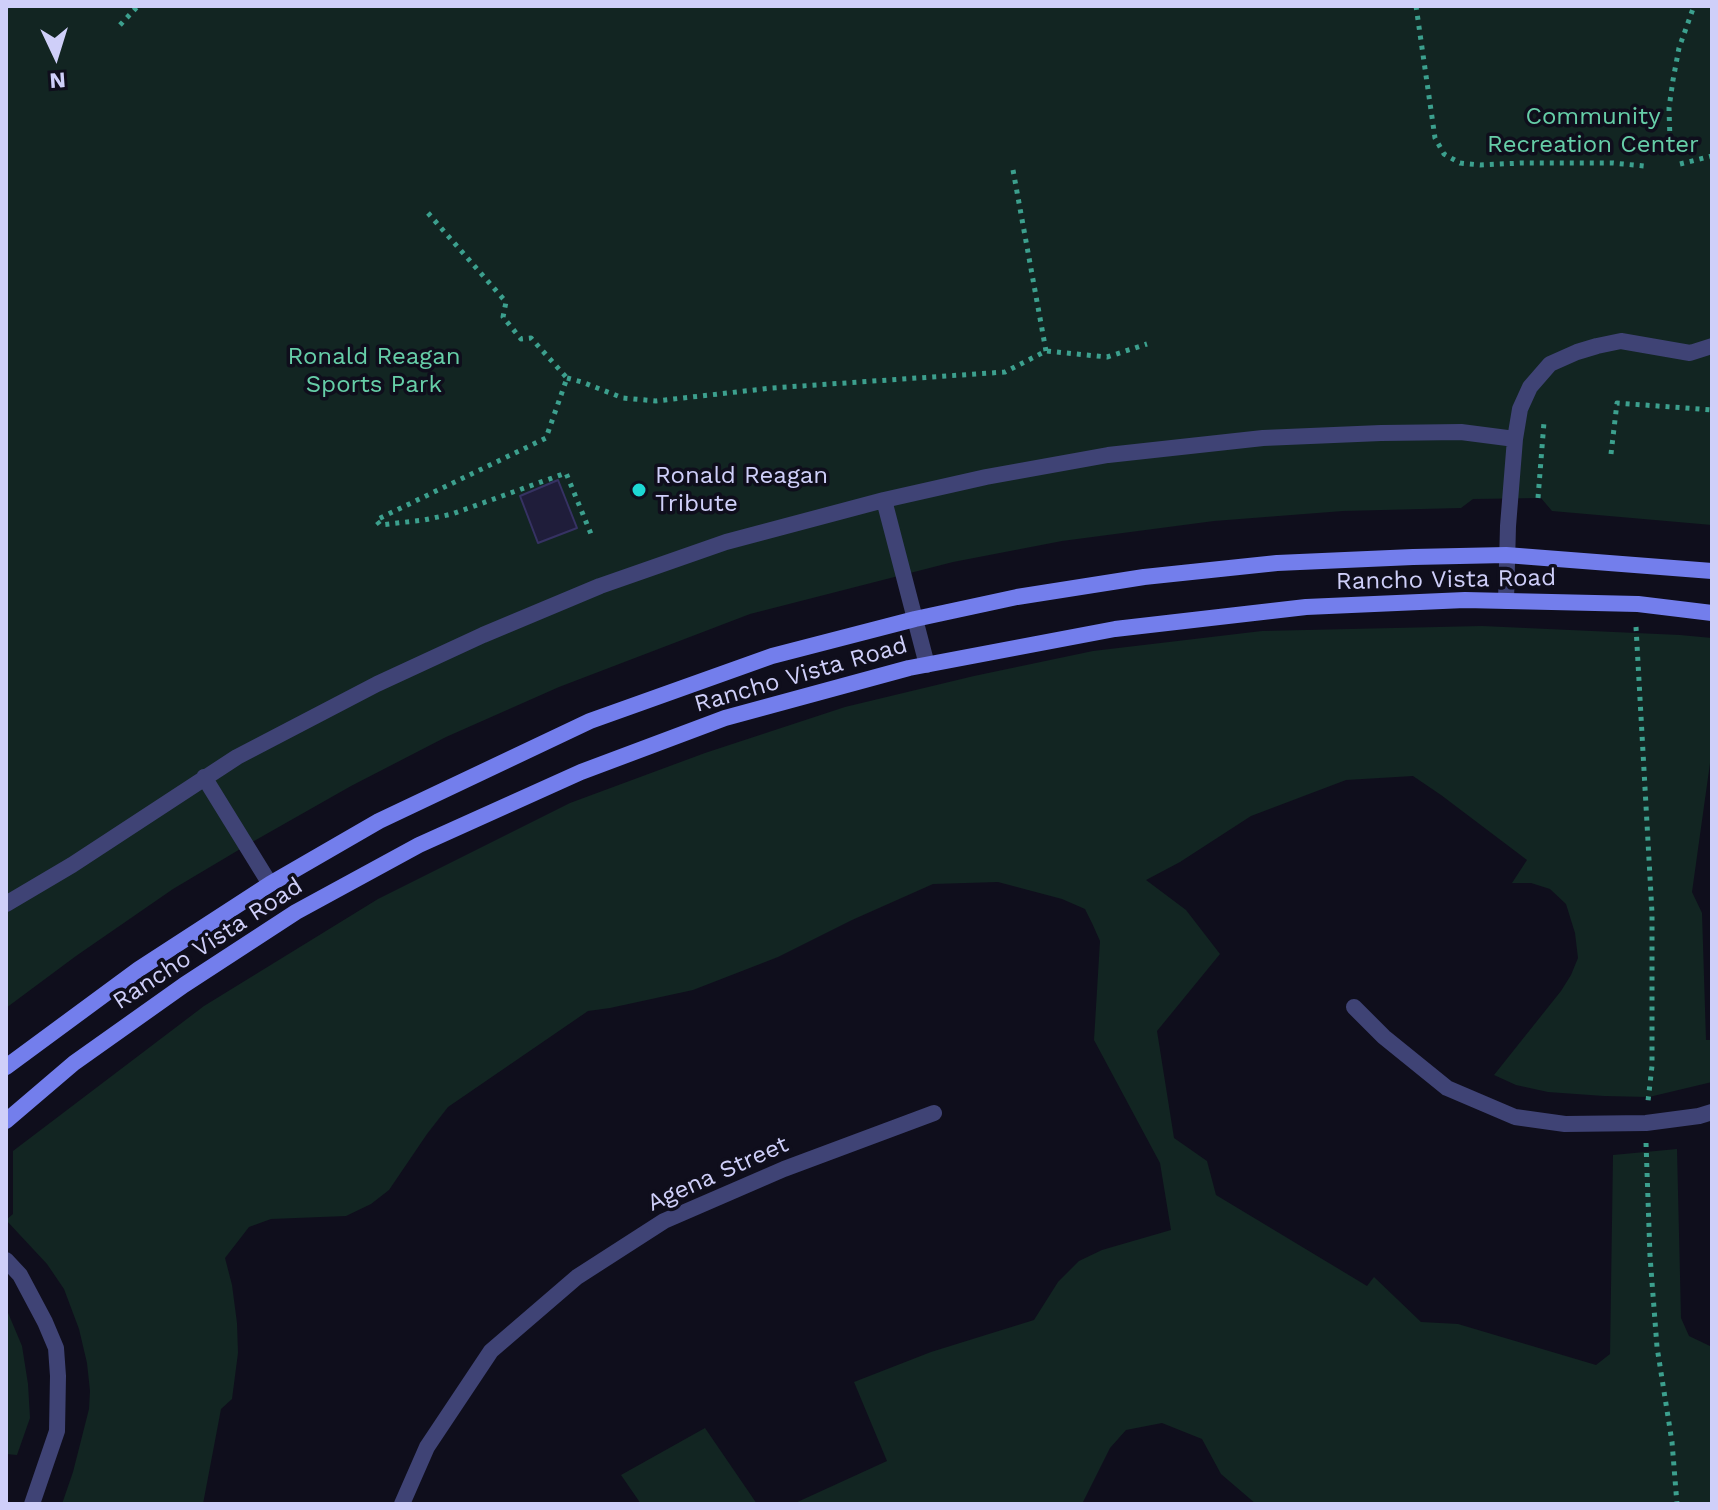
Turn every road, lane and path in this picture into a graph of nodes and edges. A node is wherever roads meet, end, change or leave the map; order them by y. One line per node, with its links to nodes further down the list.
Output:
1 (138, 6): 4 (path)
2 (1416, 6): 8 (path)
3 (1694, 6): 5 (path)
4 (120, 25)
5 (1670, 141)
6 (1712, 156): 7 (path)
7 (1680, 164)
8 (1644, 166)
9 (1013, 170): 13 (path)
10 (428, 213): 14 (path)
11 (1147, 344): 13 (path)
12 (1712, 346): 17 (street)
13 (1046, 351): 14 (path)
14 (567, 378): 21 (path)
15 (1712, 410): 18 (path)
16 (1544, 421): 19 (path)
17 (1515, 439): 20 (street); 22 (street)
18 (1611, 454)
19 (1538, 498)
20 (884, 500): 26 (street); 29 (street)
21 (591, 534)
22 (1506, 555): 23 (main road, Rancho Vista Road); 24 (street); 26 (main road, Rancho Vista Road)
23 (1712, 571)
24 (1506, 601): 25 (main road, Rancho Vista Road); 28 (main road, Rancho Vista Road)
25 (1712, 613)
26 (915, 619): 28 (street); 30 (main road, Rancho Vista Road)
27 (1636, 627): 37 (path)
28 (927, 665): 36 (main road, Rancho Vista Road)
29 (204, 777): 30 (street); 31 (street)
30 (270, 884): 33 (main road, Rancho Vista Road)
31 (6, 904)
32 (1354, 1007): 37 (street)
33 (6, 1067)
34 (1712, 1112): 37 (street)
35 (934, 1113): 40 (street, Agena Street)
36 (6, 1121)
37 (1646, 1123): 41 (path)
38 (6, 1260): 39 (street)
39 (32, 1504)
40 (402, 1504)
41 (1677, 1504)

